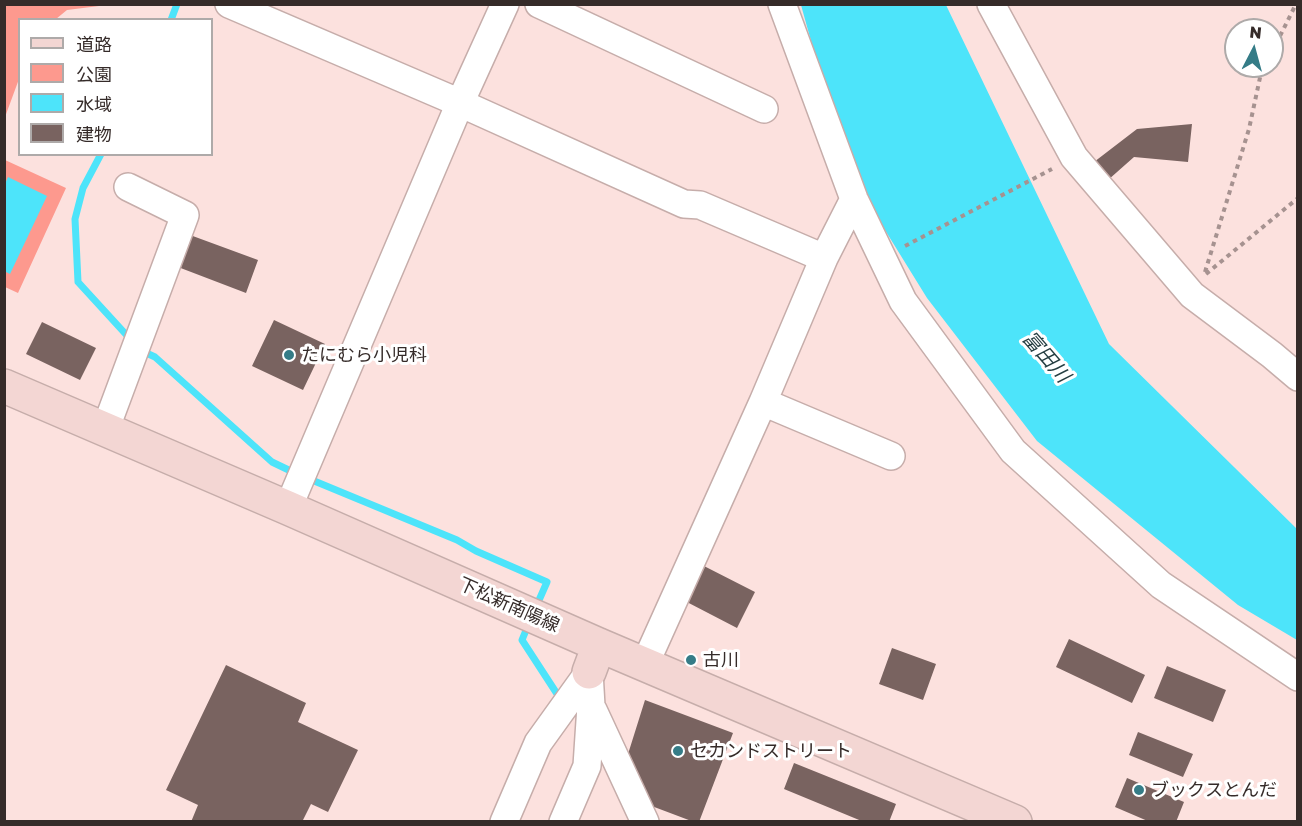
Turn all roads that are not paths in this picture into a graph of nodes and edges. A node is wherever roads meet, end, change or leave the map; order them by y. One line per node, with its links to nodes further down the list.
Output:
1 (229, 4): 6 (street)
2 (504, 4): 6 (street)
3 (539, 4): 7 (street)
4 (782, 4): 9 (street)
5 (991, 4): 11 (street)
6 (460, 103): 10 (street); 16 (street)
7 (764, 109)
8 (128, 187): 14 (street)
9 (854, 199): 10 (street); 19 (street)
10 (824, 258): 13 (street)
11 (1298, 376)
12 (4, 387): 14 (main road, 下松新南陽線)
13 (764, 402): 15 (street); 18 (street)
14 (105, 430): 16 (main road, 下松新南陽線)
15 (891, 456)
16 (288, 508): 17 (main road, 下松新南陽線)
17 (594, 659): 18 (main road, 下松新南陽線); 20 (street); 21 (street)
18 (645, 664): 24 (main road, 下松新南陽線)
19 (1298, 677)
20 (591, 706): 22 (street); 23 (street)
21 (504, 822)
22 (564, 822)
23 (645, 822)
24 (1014, 822)

